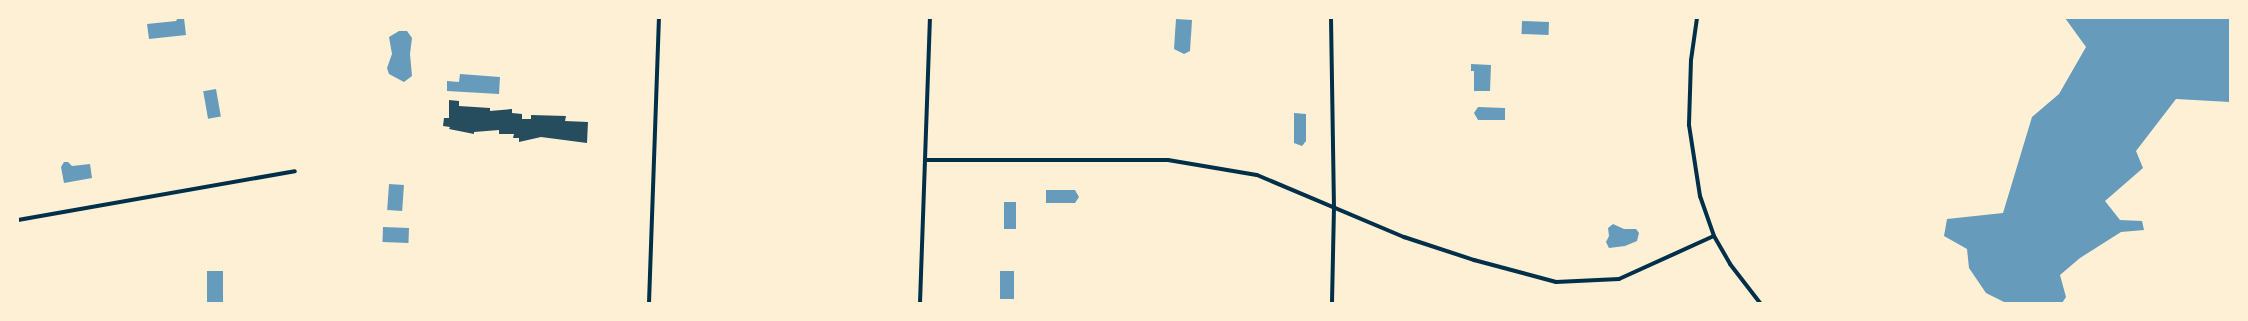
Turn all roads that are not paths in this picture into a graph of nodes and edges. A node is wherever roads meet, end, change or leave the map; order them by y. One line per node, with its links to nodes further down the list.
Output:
1 (659, 18): 10 (street)
2 (930, 18): 5 (street)
3 (1331, 18): 7 (street)
4 (1697, 18): 9 (street)
5 (925, 160): 7 (street); 11 (street)
6 (295, 171): 8 (street)
7 (1334, 207): 9 (street); 12 (street)
8 (18, 220)
9 (1714, 236): 13 (street)
10 (649, 303)
11 (920, 303)
12 (1332, 303)
13 (1760, 303)

